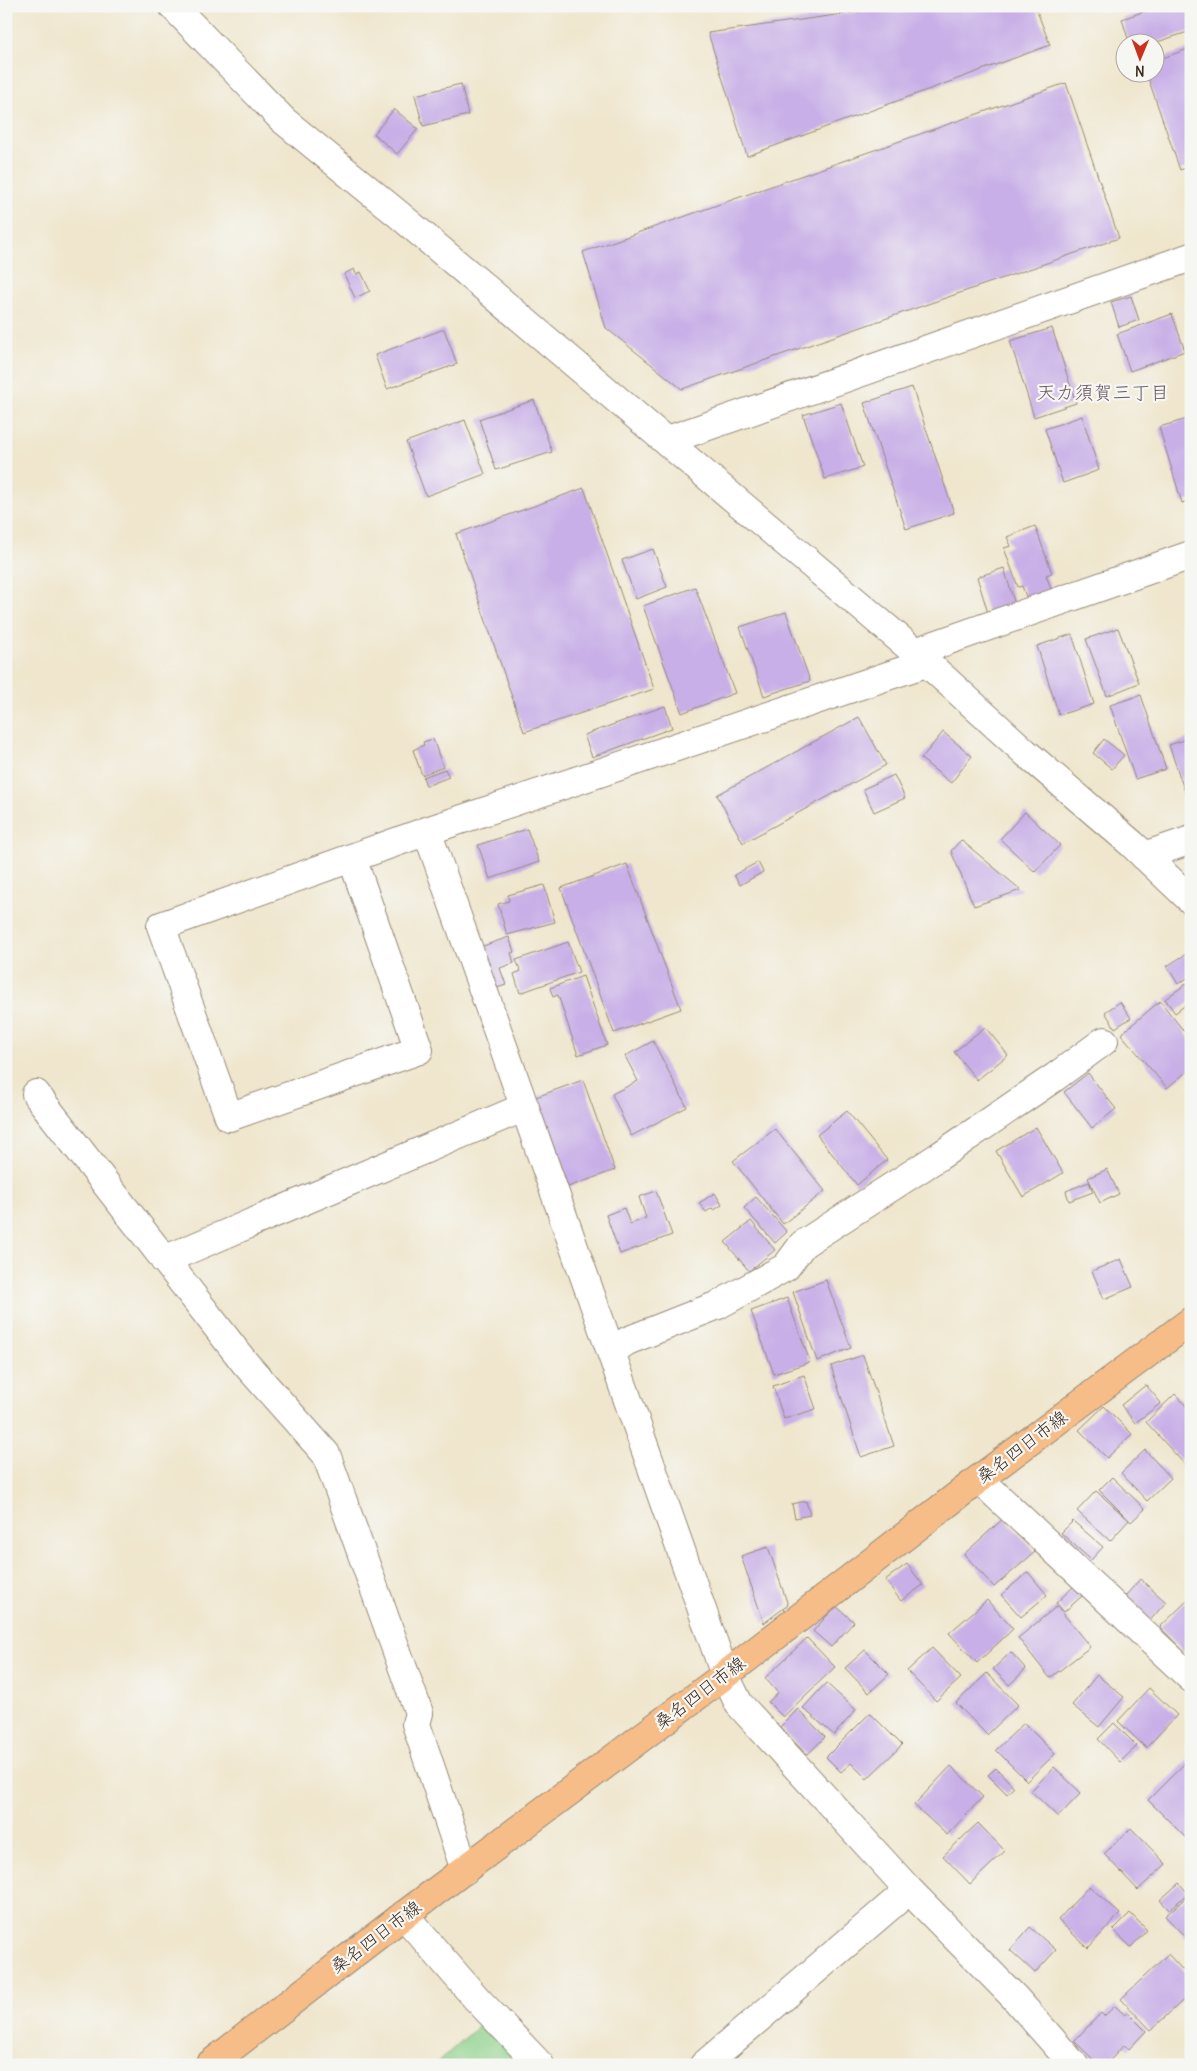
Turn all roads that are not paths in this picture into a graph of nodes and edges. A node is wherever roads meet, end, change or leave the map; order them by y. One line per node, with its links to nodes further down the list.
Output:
1 (173, 6): 3 (street)
2 (1191, 257): 3 (street)
3 (668, 440): 5 (street)
4 (1191, 556): 5 (street)
5 (921, 657): 6 (street); 8 (street)
6 (427, 831): 9 (street); 13 (street)
7 (1191, 840): 8 (street)
8 (1144, 856): 10 (street)
9 (352, 858): 9 (street)
10 (1191, 900)
11 (1104, 1041): 16 (street)
12 (36, 1094): 14 (street)
13 (524, 1107): 14 (street); 16 (street)
14 (164, 1260): 20 (street)
15 (1191, 1321): 17 (main road, 桑名四日市線)
16 (611, 1352): 18 (street)
17 (979, 1479): 18 (main road, 桑名四日市線); 19 (street)
18 (724, 1675): 20 (main road, 桑名四日市線); 21 (street)
19 (1191, 1678)
20 (465, 1870): 22 (main road, 桑名四日市線)
21 (909, 1890): 25 (street); 26 (street)
22 (404, 1915): 23 (main road, 桑名四日市線); 24 (street)
23 (209, 2065)
24 (540, 2065)
25 (704, 2065)
26 (1074, 2065)

